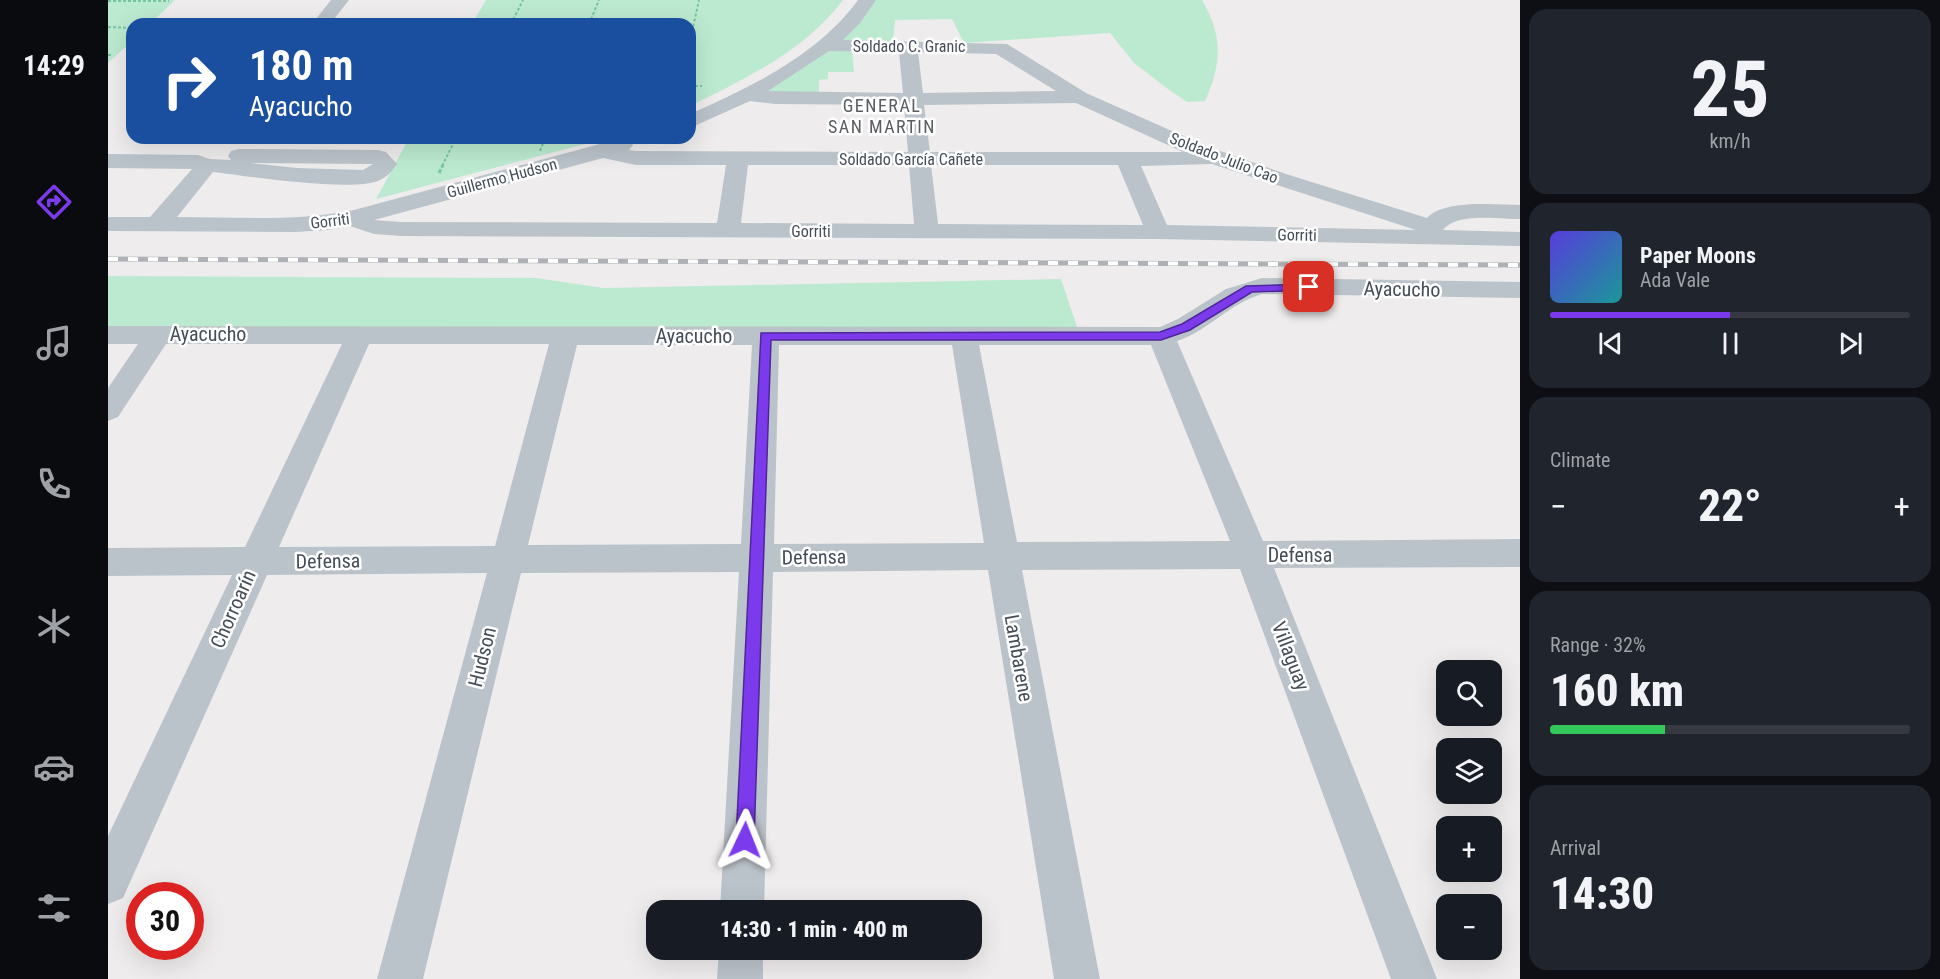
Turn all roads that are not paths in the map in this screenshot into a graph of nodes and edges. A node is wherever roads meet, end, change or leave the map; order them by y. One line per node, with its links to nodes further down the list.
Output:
1 (340, 0): 3 (street)
2 (867, 0): 4 (street)
3 (326, 18)
4 (824, 45): 6 (street, Soldado C. Granic); 7 (street)
5 (994, 46): 6 (street, Soldado C. Granic); 8 (street, Soldado Julio Cao)
6 (908, 47): 9 (street)
7 (748, 95): 9 (street); 10 (street)
8 (1080, 97): 9 (street); 17 (street, Soldado Julio Cao)
9 (915, 99): 15 (street)
10 (696, 119)
11 (626, 144): 12 (street, Guillermo Hudson)
12 (603, 151): 14 (street, Soldado García Cañete); 20 (street, Guillermo Hudson)
13 (221, 152): 13 (street); 18 (street); 22 (street)
14 (738, 159): 15 (street, Soldado García Cañete); 24 (street)
15 (920, 159): 16 (street, Soldado García Cañete); 25 (street)
16 (1127, 159): 17 (street, Soldado García Cañete); 26 (street)
17 (1220, 159): 23 (street, Soldado Julio Cao)
18 (108, 162)
19 (1520, 212): 23 (street)
20 (357, 217): 22 (street, Gorriti); 24 (street, Gorriti)
21 (108, 225): 22 (street, Gorriti)
22 (156, 225)
23 (1433, 227): 27 (street, Soldado Julio Cao)
24 (728, 231): 25 (street, Gorriti)
25 (927, 231): 26 (street, Gorriti)
26 (1158, 232): 27 (street, Gorriti)
27 (1468, 237): 28 (street, Gorriti)
28 (1520, 239)
29 (1520, 290): 36 (street, Ayacucho)
30 (159, 334): 31 (street, Ayacucho); 32 (street, Ayacucho); 37 (street)
31 (108, 335)
32 (360, 335): 33 (street, Ayacucho); 44 (street, Chorroarín)
33 (565, 336): 34 (street, Ayacucho); 41 (street, Hudson)
34 (766, 336): 35 (street, Ayacucho); 42 (street)
35 (964, 336): 36 (street, Ayacucho); 39 (street, Lambarene)
36 (1161, 336): 40 (street, Villaguay)
37 (108, 411)
38 (1520, 553): 40 (street, Defensa)
39 (1001, 555): 40 (street, Defensa); 42 (street, Defensa); 50 (street, Lambarene)
40 (1252, 555): 51 (street, Villaguay)
41 (507, 558): 42 (street, Defensa); 44 (street, Defensa); 48 (street, Hudson)
42 (756, 558): 46 (street)
43 (108, 562): 44 (street, Defensa)
44 (254, 562): 45 (street, Chorroarín)
45 (108, 883)
46 (742, 900)
47 (741, 960): 49 (street)
48 (400, 979)
49 (740, 979)
50 (1077, 979)
51 (1414, 979)

